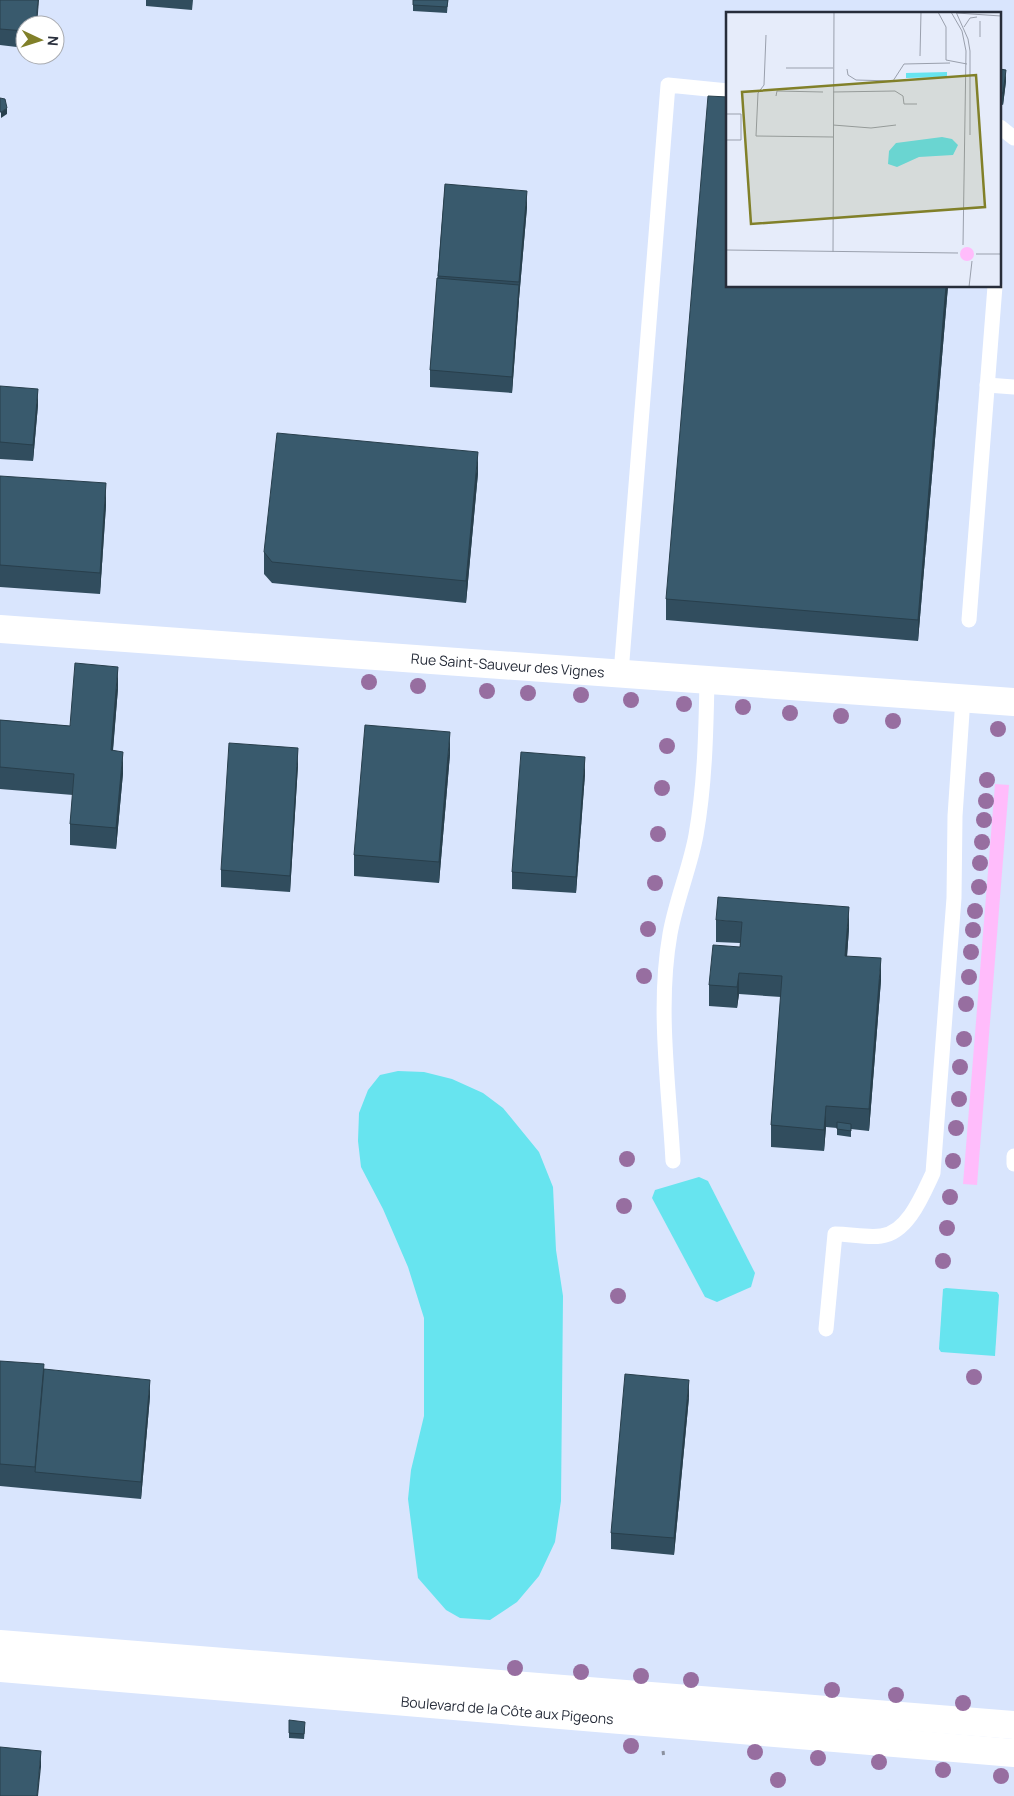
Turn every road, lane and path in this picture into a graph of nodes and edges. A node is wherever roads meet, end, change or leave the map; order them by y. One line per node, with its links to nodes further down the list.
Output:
1 (726, 91): 9 (lane)
2 (1002, 129): 3 (lane)
3 (1014, 138)
4 (995, 288): 5 (lane)
5 (988, 385): 6 (lane); 7 (lane)
6 (1014, 387)
7 (969, 620)
8 (0, 629): 9 (street, Rue Saint-Sauveur des Vignes)
9 (621, 674): 10 (street, Rue Saint-Sauveur des Vignes)
10 (707, 680): 11 (street, Rue Saint-Sauveur des Vignes); 14 (lane)
11 (963, 698): 12 (street, Rue Saint-Sauveur des Vignes); 16 (lane)
12 (1014, 702)
13 (1014, 1156): 15 (lane)
14 (673, 1161)
15 (1014, 1164)
16 (826, 1329)
17 (0, 1644): 19 (street, Boulevard de la Côte aux Pigeons)
18 (0, 1668): 20 (street, Boulevard de la Côte aux Pigeons)
19 (1014, 1725)
20 (1014, 1753)

